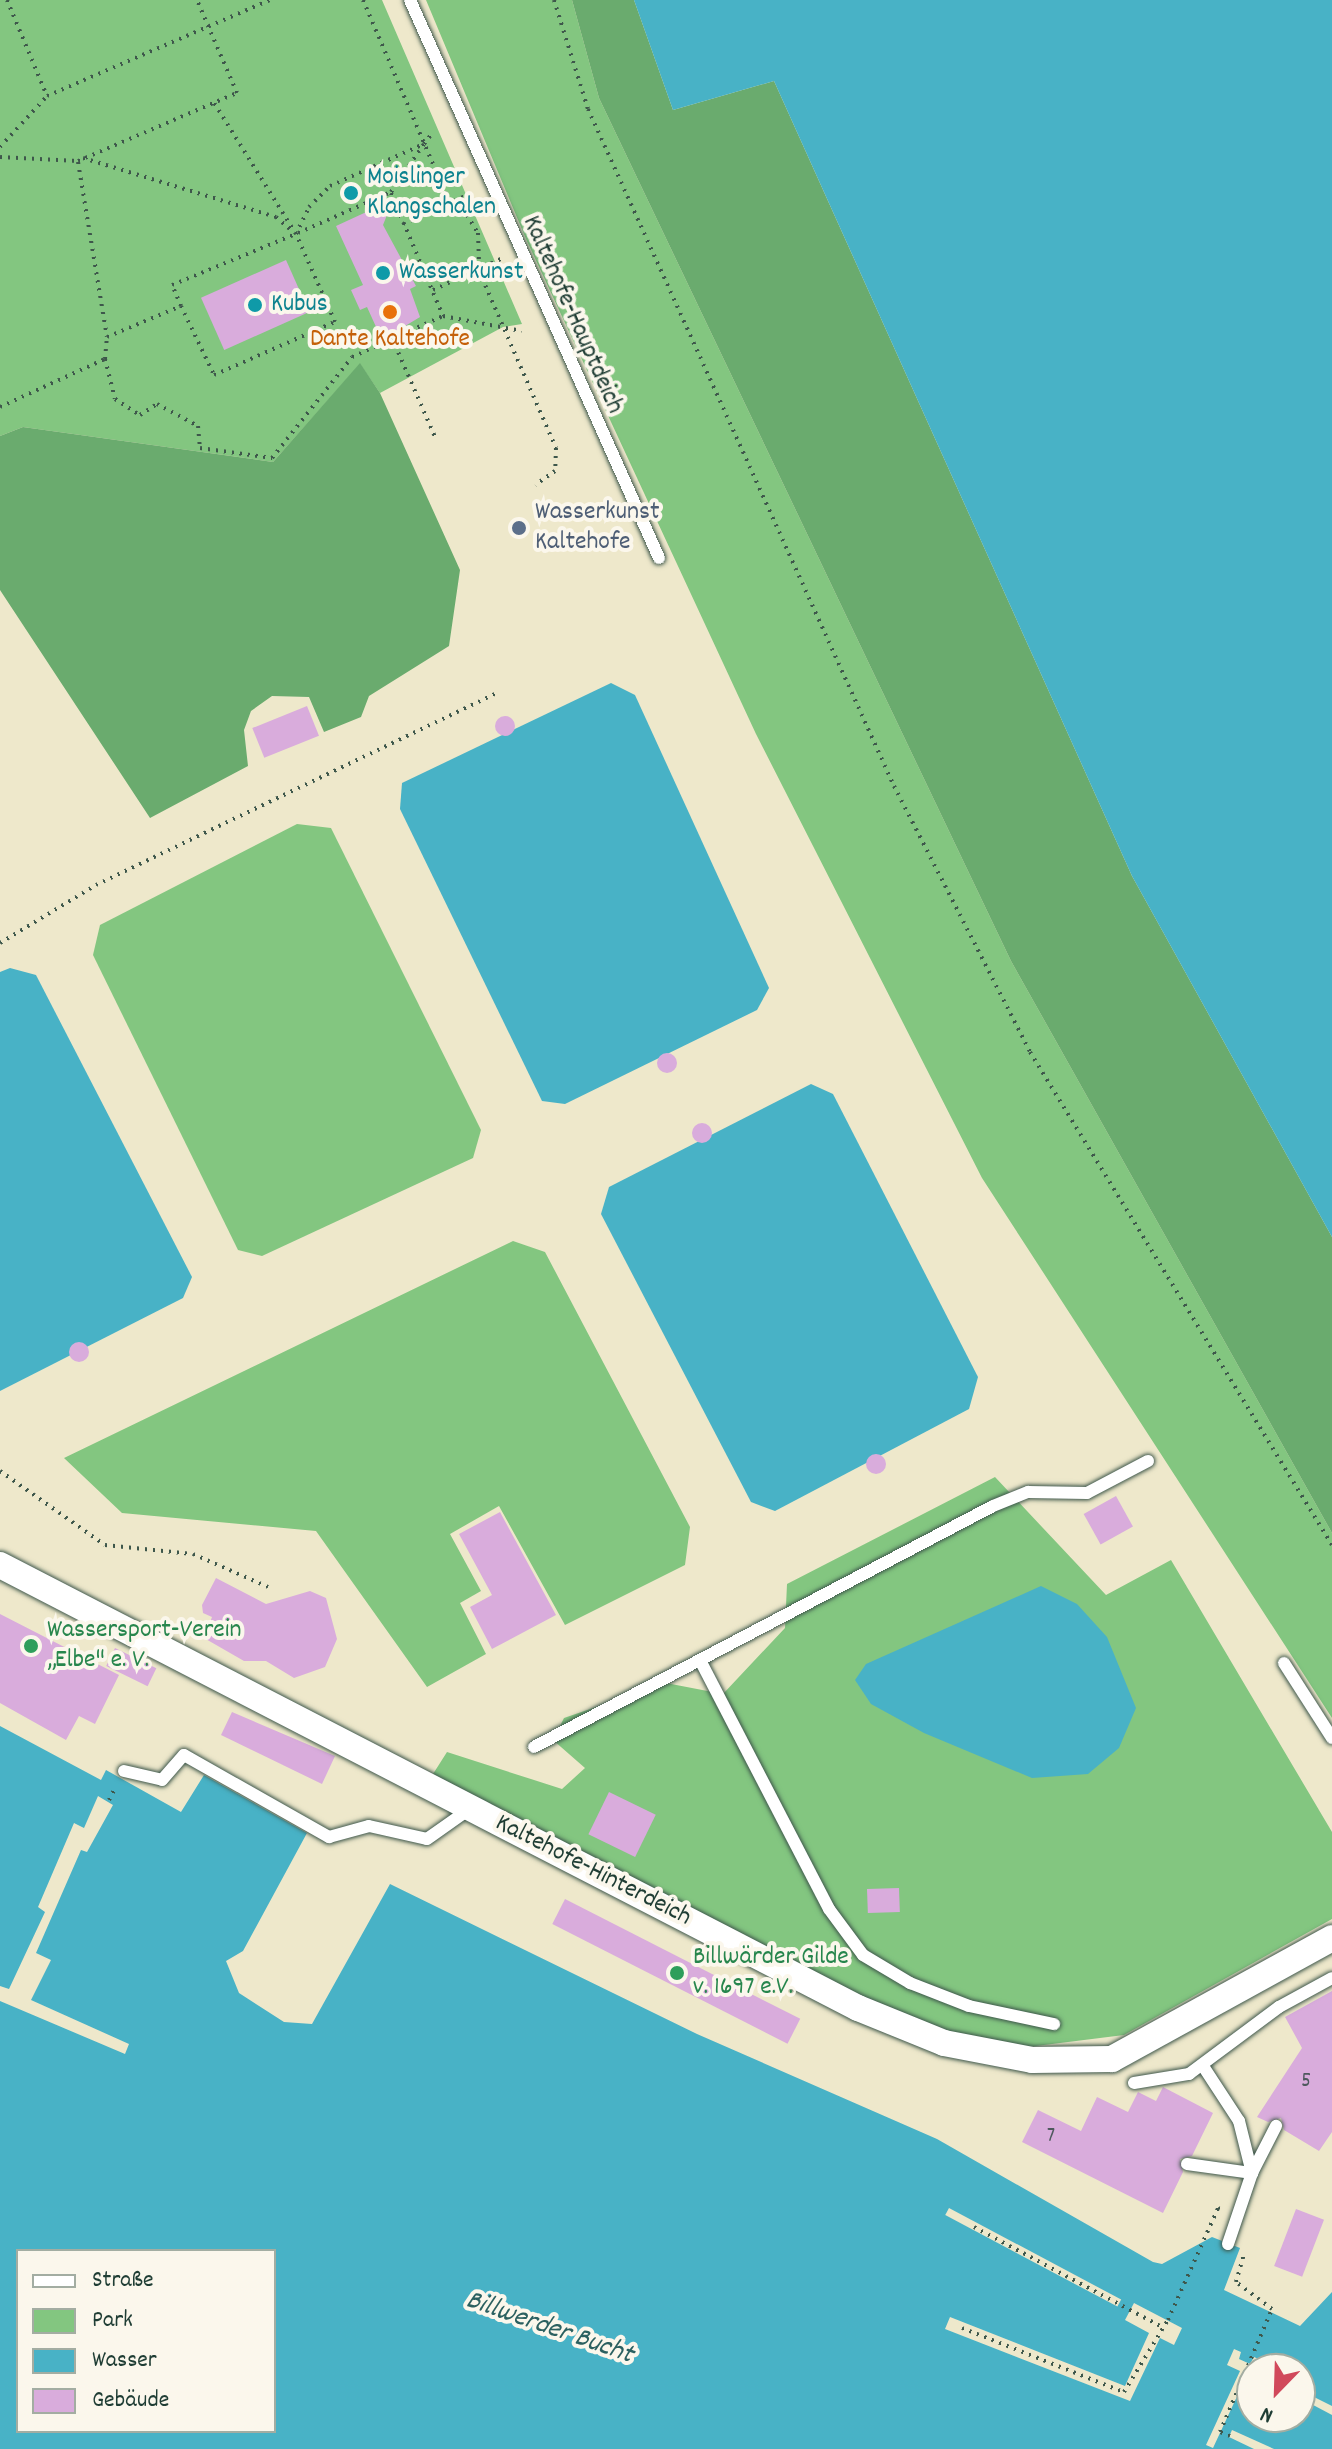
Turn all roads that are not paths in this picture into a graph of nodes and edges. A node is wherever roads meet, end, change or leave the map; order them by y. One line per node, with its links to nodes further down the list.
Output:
1 (410, 0): 2 (lane, Kaltehofe-Hauptdeich)
2 (659, 558)
3 (1148, 1461): 5 (lane)
4 (0, 1565): 10 (street, Kaltehofe-Hinterdeich)
5 (700, 1660): 8 (lane); 13 (lane)
6 (1284, 1663): 7 (lane)
7 (1332, 1738)
8 (534, 1747)
9 (124, 1771): 10 (lane)
10 (471, 1808): 11 (street, Kaltehofe-Hinterdeich)
11 (1332, 1938)
12 (1332, 1978): 14 (lane)
13 (1054, 2024)
14 (1203, 2066): 15 (lane); 18 (lane)
15 (1134, 2083)
16 (1276, 2126): 18 (lane)
17 (1187, 2164): 18 (lane)
18 (1252, 2173): 19 (lane)
19 (1228, 2244)

